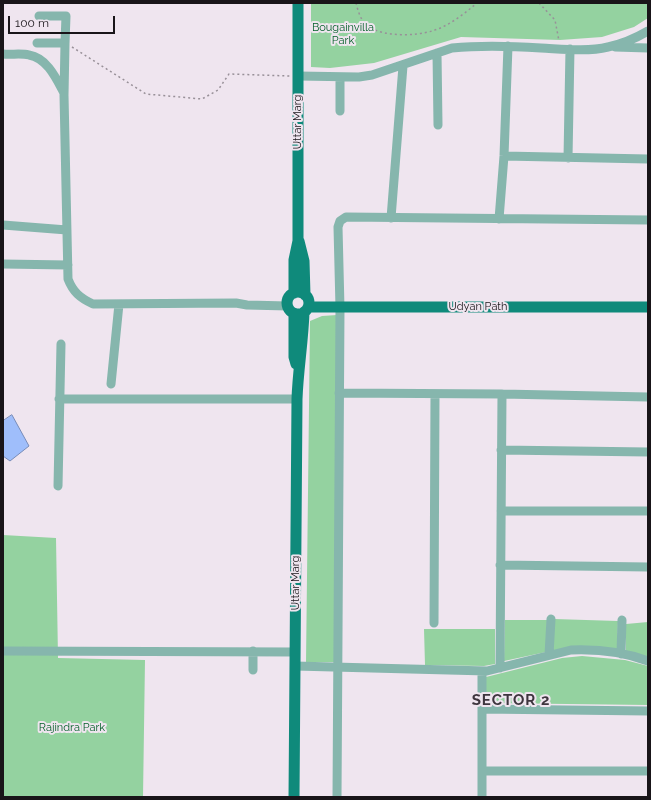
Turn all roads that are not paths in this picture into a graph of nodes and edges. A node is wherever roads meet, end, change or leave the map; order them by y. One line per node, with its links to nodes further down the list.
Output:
1 (298, 3): 13 (main road, Uttar Marg)
2 (39, 16): 5 (street)
3 (648, 31): 7 (street)
4 (37, 43): 5 (street)
5 (65, 43): 15 (street)
6 (508, 46): 9 (street); 10 (street); 18 (street)
7 (608, 47): 8 (street); 9 (street)
8 (648, 48)
9 (570, 49): 19 (street)
10 (437, 53): 12 (street); 17 (street)
11 (3, 54): 15 (street)
12 (403, 66): 14 (street); 21 (street)
13 (298, 76): 14 (street); 30 (main road, Uttar Marg)
14 (340, 77): 16 (street)
15 (64, 94): 25 (street)
16 (340, 111)
17 (438, 125)
18 (504, 156): 19 (street); 22 (street)
19 (568, 158): 20 (street)
20 (648, 159)
21 (391, 218): 22 (street); 31 (street)
22 (500, 219): 23 (street)
23 (648, 220)
24 (3, 225): 25 (street)
25 (67, 230): 27 (street)
26 (3, 264): 27 (street)
27 (68, 265): 29 (street)
28 (648, 301): 31 (main road, Udyan Path)
29 (119, 304): 30 (street); 34 (street)
30 (299, 304): 31 (main road, Udyan Path); 40 (main road, Uttar Marg)
31 (340, 305): 32 (main road, Udyan Path); 35 (street)
32 (648, 307)
33 (62, 344): 39 (street)
34 (111, 384)
35 (339, 393): 36 (street); 58 (street)
36 (435, 394): 37 (street); 50 (street)
37 (502, 394): 38 (street); 41 (street)
38 (648, 397)
39 (60, 399): 40 (street); 43 (street)
40 (297, 399): 53 (main road, Uttar Marg)
41 (502, 450): 42 (street); 44 (street)
42 (648, 452)
43 (58, 486)
44 (501, 511): 45 (street); 46 (street)
45 (648, 511)
46 (500, 566): 47 (street); 59 (street)
47 (648, 567)
48 (550, 619): 55 (street)
49 (622, 620): 54 (street)
50 (434, 623)
51 (3, 651): 52 (street)
52 (253, 651): 53 (street); 60 (street)
53 (295, 652): 57 (main road, Uttar Marg)
54 (621, 654): 55 (street); 56 (street)
55 (550, 655): 59 (street)
56 (648, 661)
57 (295, 666): 58 (street); 66 (main road, Uttar Marg)
58 (338, 667): 61 (street); 67 (street)
59 (500, 668): 61 (street)
60 (253, 670)
61 (482, 671): 62 (street)
62 (482, 709): 63 (street); 64 (street)
63 (648, 711)
64 (482, 771): 65 (street); 68 (street)
65 (648, 771)
66 (294, 797)
67 (337, 797)
68 (482, 797)

